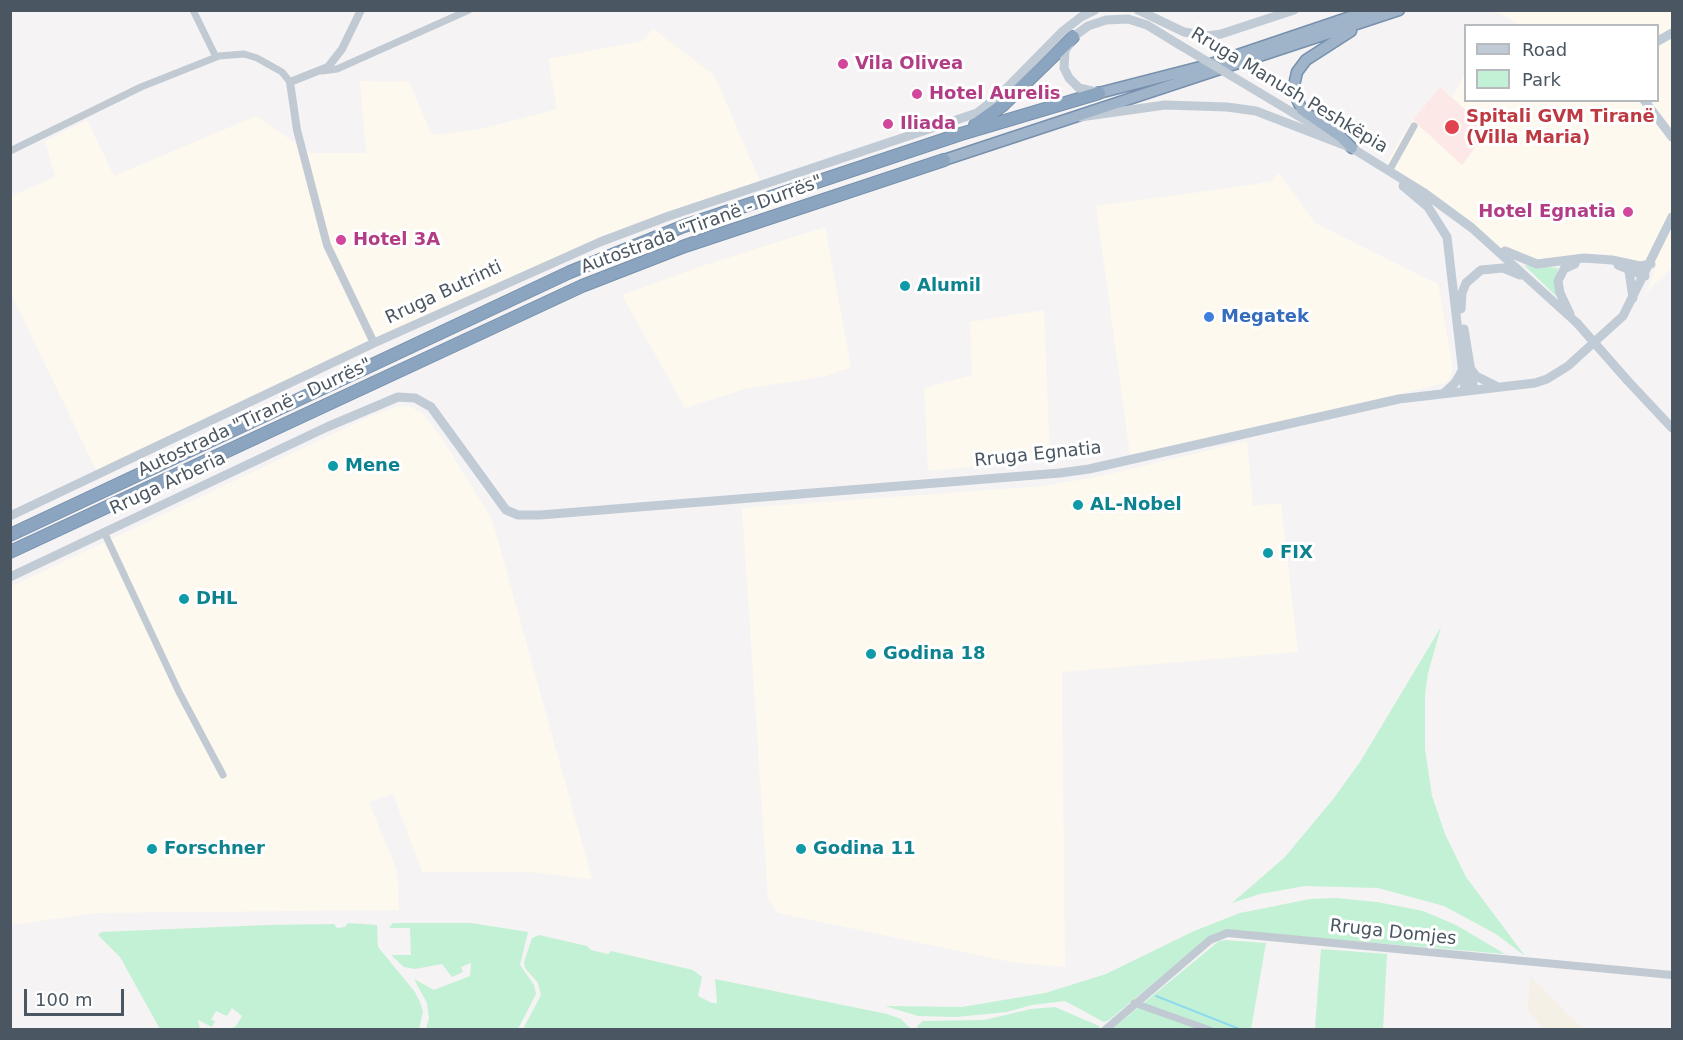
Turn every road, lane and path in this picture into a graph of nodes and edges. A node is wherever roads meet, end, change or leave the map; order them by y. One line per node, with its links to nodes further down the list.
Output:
1 (193, 10): 11 (street)
2 (361, 10): 12 (street)
3 (469, 10): 12 (street)
4 (1095, 10): 16 (main road)
5 (1294, 10): 8 (main road)
6 (1371, 10): 14 (highway, Autostrada "Tiranë - Durrës")
7 (1398, 10): 9 (highway, Autostrada "Tiranë - Durrës")
8 (1142, 11)
9 (1358, 26): 17 (highway, Autostrada "Tiranë - Durrës"); 21 (highway)
10 (1073, 37): 14 (main road); 16 (highway); 21 (main road, Rruga Manush Peshkëpia, bridge)
11 (216, 57): 13 (street); 22 (street)
12 (319, 72): 13 (street)
13 (290, 82): 33 (street)
14 (1099, 93): 19 (highway, Autostrada "Tiranë - Durrës")
15 (1646, 102): 20 (main road)
16 (980, 117): 19 (highway); 33 (main road, Rruga Butrinti)
17 (1078, 117): 21 (main road); 23 (highway, Autostrada "Tiranë - Durrës")
18 (1414, 126): 24 (street, Rruga Manush Peshkëpia)
19 (961, 134): 42 (highway, Autostrada "Tiranë - Durrës")
20 (1672, 137)
21 (1352, 148): 24 (main road, Rruga Manush Peshkëpia)
22 (10, 151)
23 (944, 160): 43 (highway, Autostrada "Tiranë - Durrës")
24 (1389, 171): 26 (main road, Rruga Manush Peshkëpia); 34 (main road)
25 (1672, 217): 27 (main road, Rruga Egnatia)
26 (1491, 244): 28 (main road); 30 (main road, Rruga Manush Peshkëpia)
27 (1651, 264): 28 (main road); 29 (main road, Rruga Egnatia)
28 (1627, 267): 29 (main road); 31 (main road); 32 (main road)
29 (1645, 276): 31 (main road, Rruga Egnatia)
30 (1533, 282): 32 (main road, Rruga Manush Peshkëpia); 34 (main road)
31 (1633, 300): 35 (main road, Rruga Egnatia)
32 (1575, 321): 39 (main road, Rruga Manush Peshkëpia, bridge)
33 (374, 343): 40 (main road, Rruga Butrinti)
34 (1467, 368): 35 (main road); 36 (main road); 37 (main road)
35 (1496, 387): 36 (main road, Rruga Egnatia)
36 (1469, 390): 37 (main road, Rruga Egnatia)
37 (1444, 393): 38 (main road, Rruga Egnatia)
38 (407, 396): 41 (main road, Rruga Arberia)
39 (1672, 428)
40 (10, 516)
41 (104, 532): 44 (main road, Rruga Arberia); 45 (street)
42 (10, 535)
43 (10, 552)
44 (10, 577)
45 (223, 776)
46 (1672, 975): 47 (street, Rruga Domjes)
47 (1134, 1003): 48 (street, Rruga Domjes); 49 (street)
48 (1105, 1029)
49 (1210, 1029)

